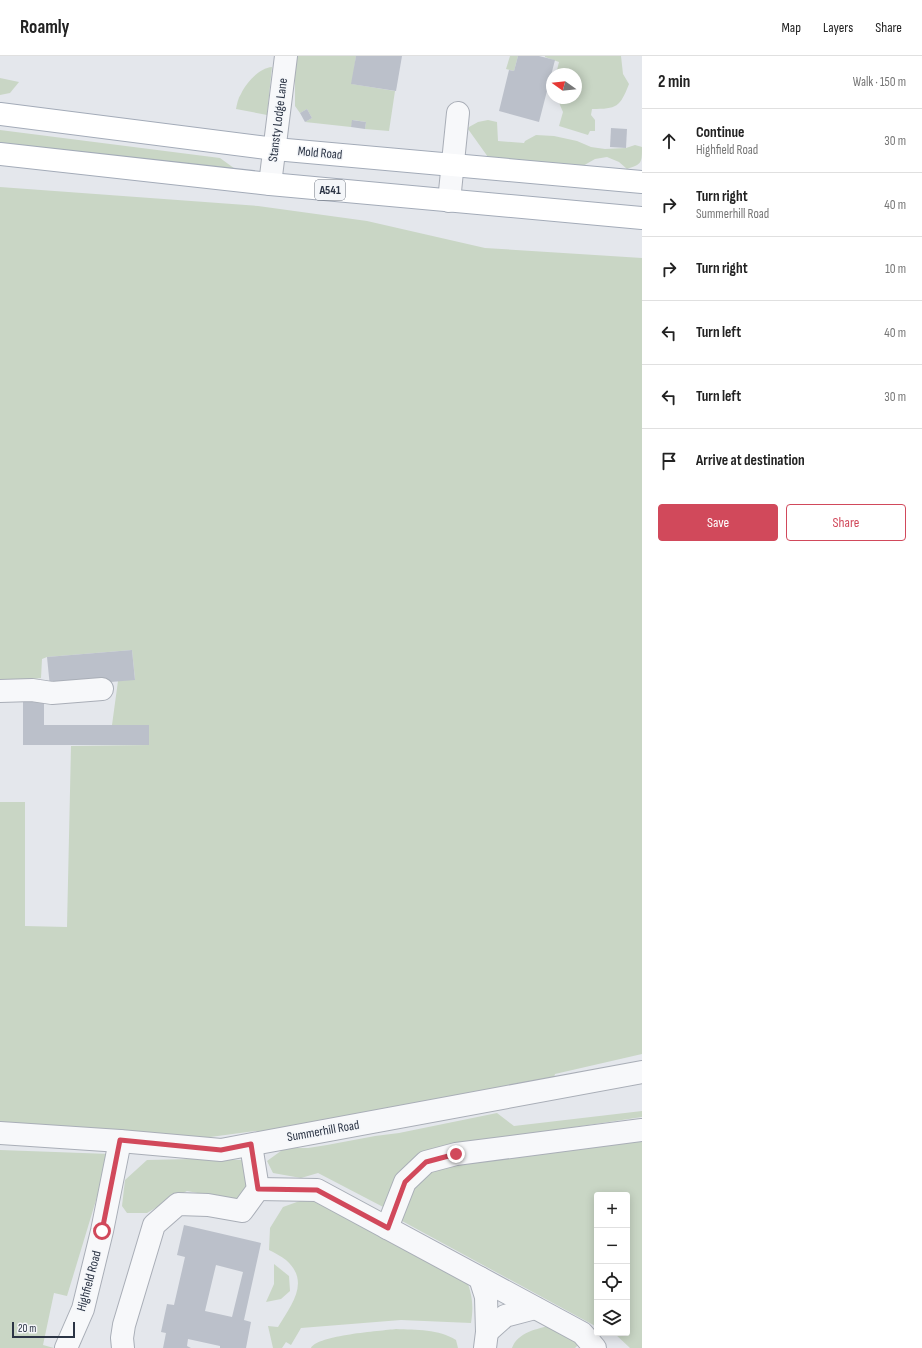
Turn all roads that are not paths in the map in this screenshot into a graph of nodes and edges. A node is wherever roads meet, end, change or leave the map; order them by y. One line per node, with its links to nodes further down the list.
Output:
1 (286, 56): 4 (street, Stansty Lodge Lane)
2 (458, 113): 6 (street)
3 (0, 114): 4 (main road, Mold Road)
4 (275, 149): 6 (main road, Mold Road); 8 (street, Stansty Lodge Lane)
5 (0, 154): 8 (main road, A541)
6 (453, 165): 7 (main road, Mold Road); 9 (street)
7 (642, 182)
8 (270, 184): 9 (main road, A541)
9 (449, 201): 10 (main road, A541)
10 (642, 218)
11 (102, 689): 12 (street)
12 (0, 691)
13 (642, 1072): 17 (street, Summerhill Road)
14 (642, 1130): 19 (street)
15 (0, 1133): 16 (street, Summerhill Road)
16 (120, 1140): 17 (street, Summerhill Road); 23 (street, Highfield Road)
17 (251, 1144): 18 (street)
18 (258, 1189): 19 (street); 24 (street)
19 (388, 1228): 20 (street)
20 (480, 1278): 21 (street); 22 (street)
21 (535, 1308): 22 (street); 25 (street)
22 (486, 1340)
23 (66, 1348)
24 (123, 1348)
25 (595, 1348)

